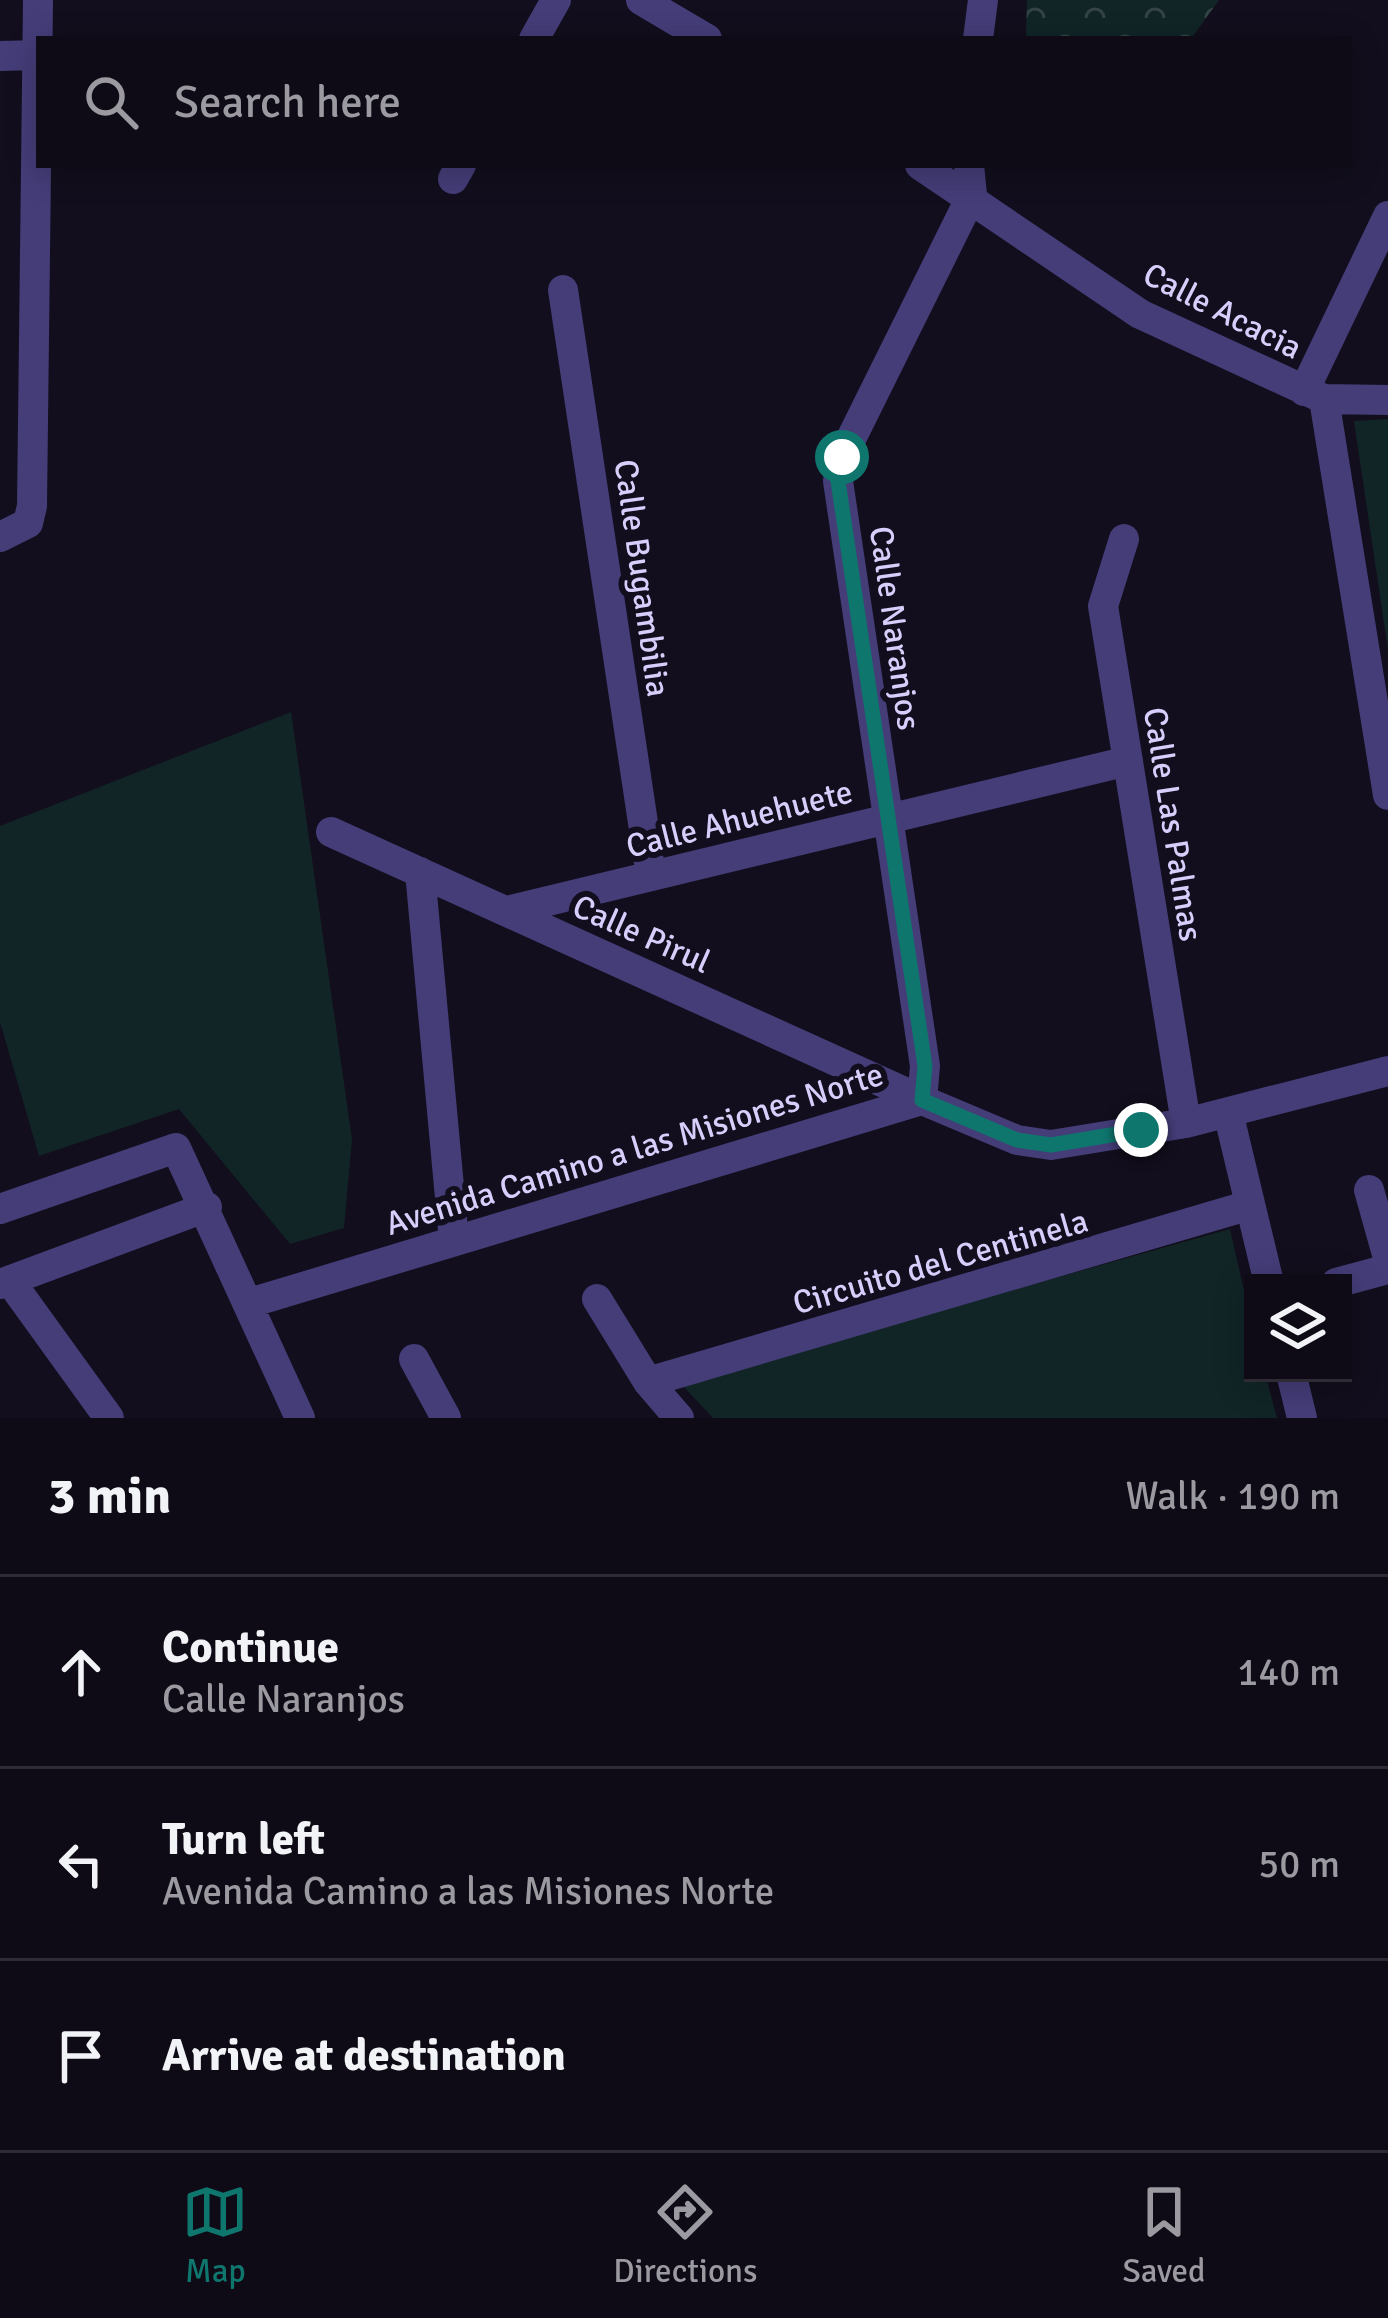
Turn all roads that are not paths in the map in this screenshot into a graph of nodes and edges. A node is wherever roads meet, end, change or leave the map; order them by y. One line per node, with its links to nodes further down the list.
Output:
1 (38, 0): 5 (street)
2 (556, 0): 6 (street)
3 (641, 0): 7 (street)
4 (983, 0): 8 (street)
5 (38, 36)
6 (536, 36)
7 (702, 36)
8 (978, 36)
9 (36, 55): 10 (street)
10 (0, 56)
11 (36, 168): 18 (street)
12 (930, 168): 13 (street, Calle Acacia)
13 (970, 180): 16 (street, Calle Acacia); 22 (street, Calle Naranjos)
14 (1388, 216): 16 (street)
15 (563, 290): 25 (street, Calle Bugambilia)
16 (1314, 395): 17 (street, Calle Acacia); 21 (street)
17 (1388, 400)
18 (0, 537)
19 (1124, 538): 20 (street, Calle Las Palmas)
20 (1127, 761): 22 (street, Calle Ahuehuete); 30 (street, Calle Las Palmas)
21 (1388, 795)
22 (888, 819): 25 (street, Calle Ahuehuete); 28 (street, Calle Naranjos)
23 (332, 832): 24 (street, Calle Pirul)
24 (420, 872): 26 (street, Calle Pirul); 35 (street)
25 (651, 876): 26 (street, Calle Ahuehuete)
26 (507, 911): 28 (street, Calle Pirul)
27 (1388, 1071): 29 (street, Avenida Camino a las Misiones Norte)
28 (922, 1100): 30 (street, Avenida Camino a las Misiones Norte); 35 (street, Avenida Camino a las Misiones Norte)
29 (1228, 1112): 30 (street, Avenida Camino a las Misiones Norte); 32 (street)
30 (1186, 1123)
31 (1370, 1190): 36 (street)
32 (1250, 1204): 38 (street); 44 (street, Circuito del Centinela)
33 (207, 1207): 34 (street); 40 (street); 42 (street)
34 (0, 1209)
35 (454, 1240): 42 (street, Avenida Camino a las Misiones Norte)
36 (1388, 1258)
37 (1388, 1269): 39 (street)
38 (1267, 1274)
39 (1352, 1279)
40 (5, 1282): 46 (street)
41 (597, 1299): 44 (street)
42 (250, 1303): 47 (street)
43 (414, 1359): 48 (street)
44 (648, 1382): 49 (street)
45 (1294, 1382): 50 (street)
46 (109, 1418)
47 (300, 1418)
48 (446, 1418)
49 (679, 1418)
50 (1303, 1418)

